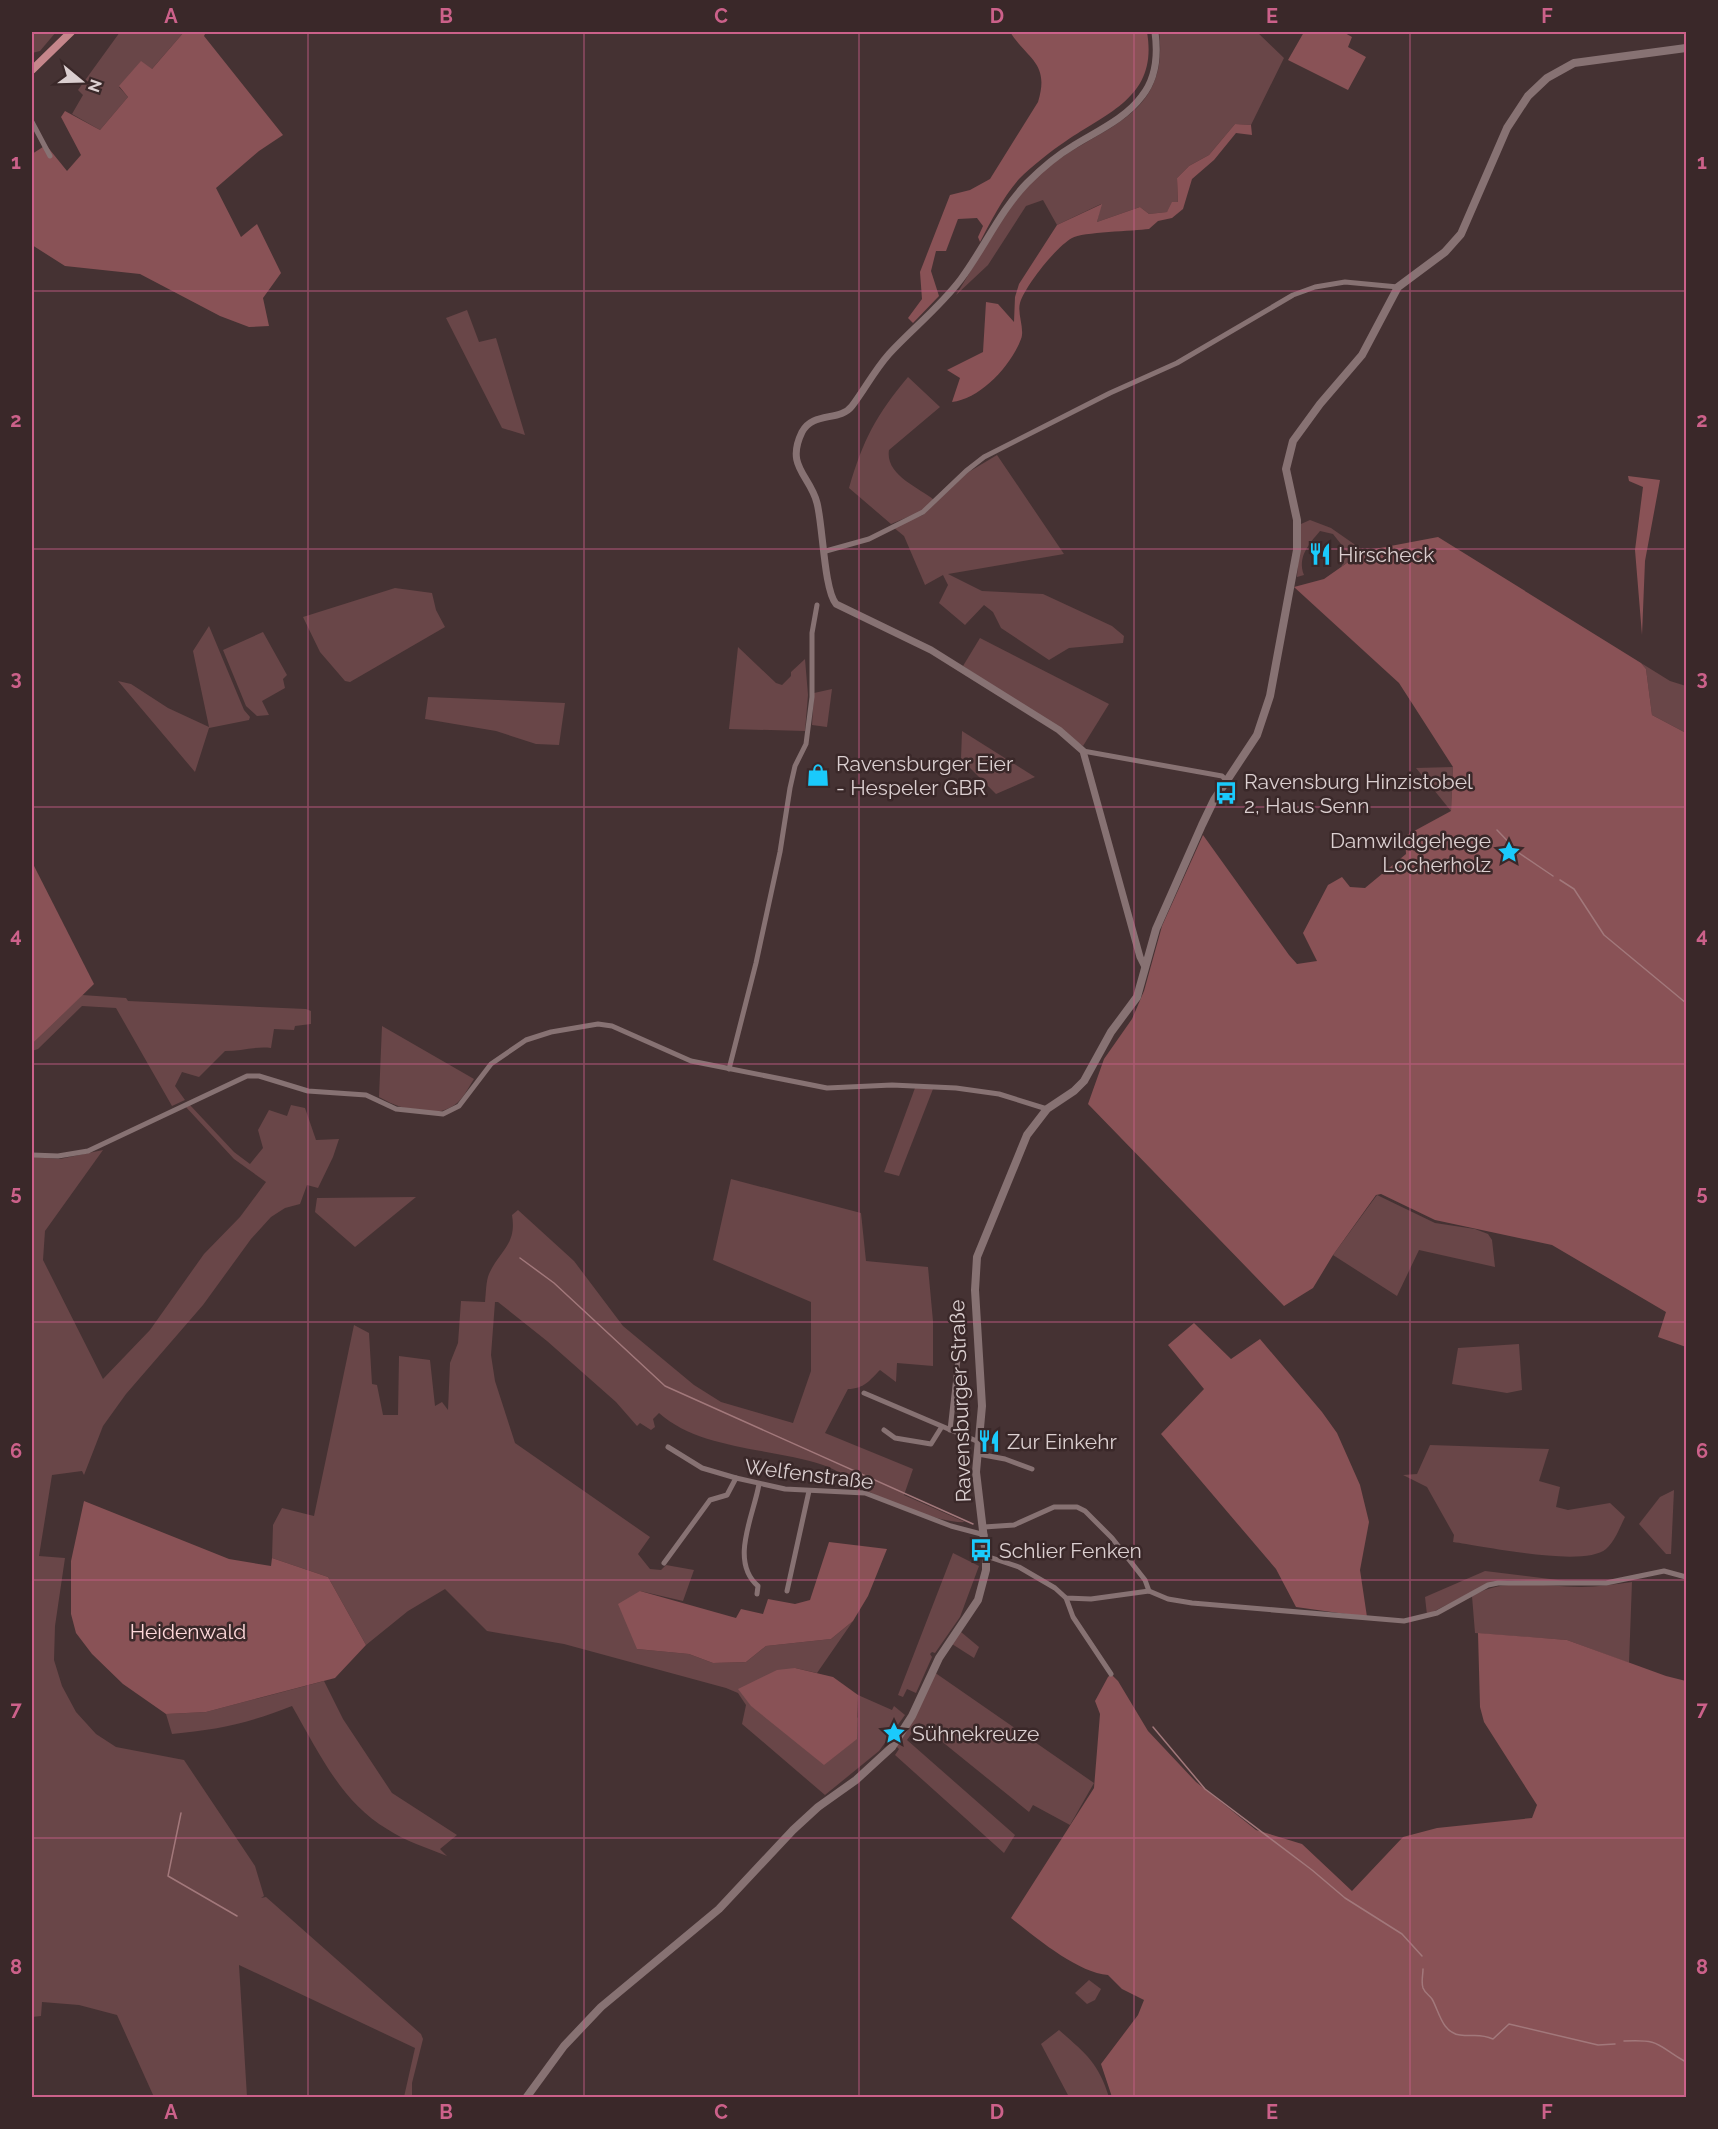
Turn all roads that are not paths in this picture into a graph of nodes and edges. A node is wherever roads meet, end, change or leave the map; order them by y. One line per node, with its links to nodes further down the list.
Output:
1 (70, 32): 4 (main road)
2 (1155, 32): 8 (street)
3 (1686, 48): 7 (main road)
4 (32, 70)
5 (32, 122): 6 (street)
6 (50, 156)
7 (1398, 287): 8 (street); 11 (main road, Ravensburger Straße)
8 (826, 551): 10 (street)
9 (817, 605): 13 (street)
10 (1083, 750): 11 (street); 12 (street)
11 (1227, 780): 12 (main road, Ravensburger Straße)
12 (1145, 967): 14 (main road, Ravensburger Straße)
13 (729, 1068): 14 (street); 15 (street)
14 (1047, 1109): 21 (main road, Ravensburger Straße)
15 (32, 1155)
16 (958, 1359): 20 (street)
17 (864, 1393): 18 (street)
18 (941, 1428): 19 (street); 20 (street)
19 (884, 1430)
20 (950, 1430): 21 (street)
21 (979, 1442): 23 (main road, Ravensburger Straße)
22 (668, 1447): 25 (street)
23 (978, 1454): 24 (street); 28 (main road, Ravensburger Straße)
24 (1032, 1469)
25 (736, 1478): 26 (street, Welfenstraße); 30 (street, Welfenstraße)
26 (759, 1484): 27 (street, Welfenstraße); 34 (street)
27 (809, 1491): 28 (street, Welfenstraße); 32 (street)
28 (984, 1531): 29 (main road, Ravensburger Straße); 33 (street, Welfenstraße)
29 (987, 1556): 35 (street); 37 (main road, Ravensburger Straße)
30 (664, 1563)
31 (1686, 1577): 33 (street)
32 (787, 1591)
33 (1149, 1591): 35 (street)
34 (757, 1594)
35 (1066, 1598): 36 (street)
36 (1111, 1674)
37 (526, 2097)

